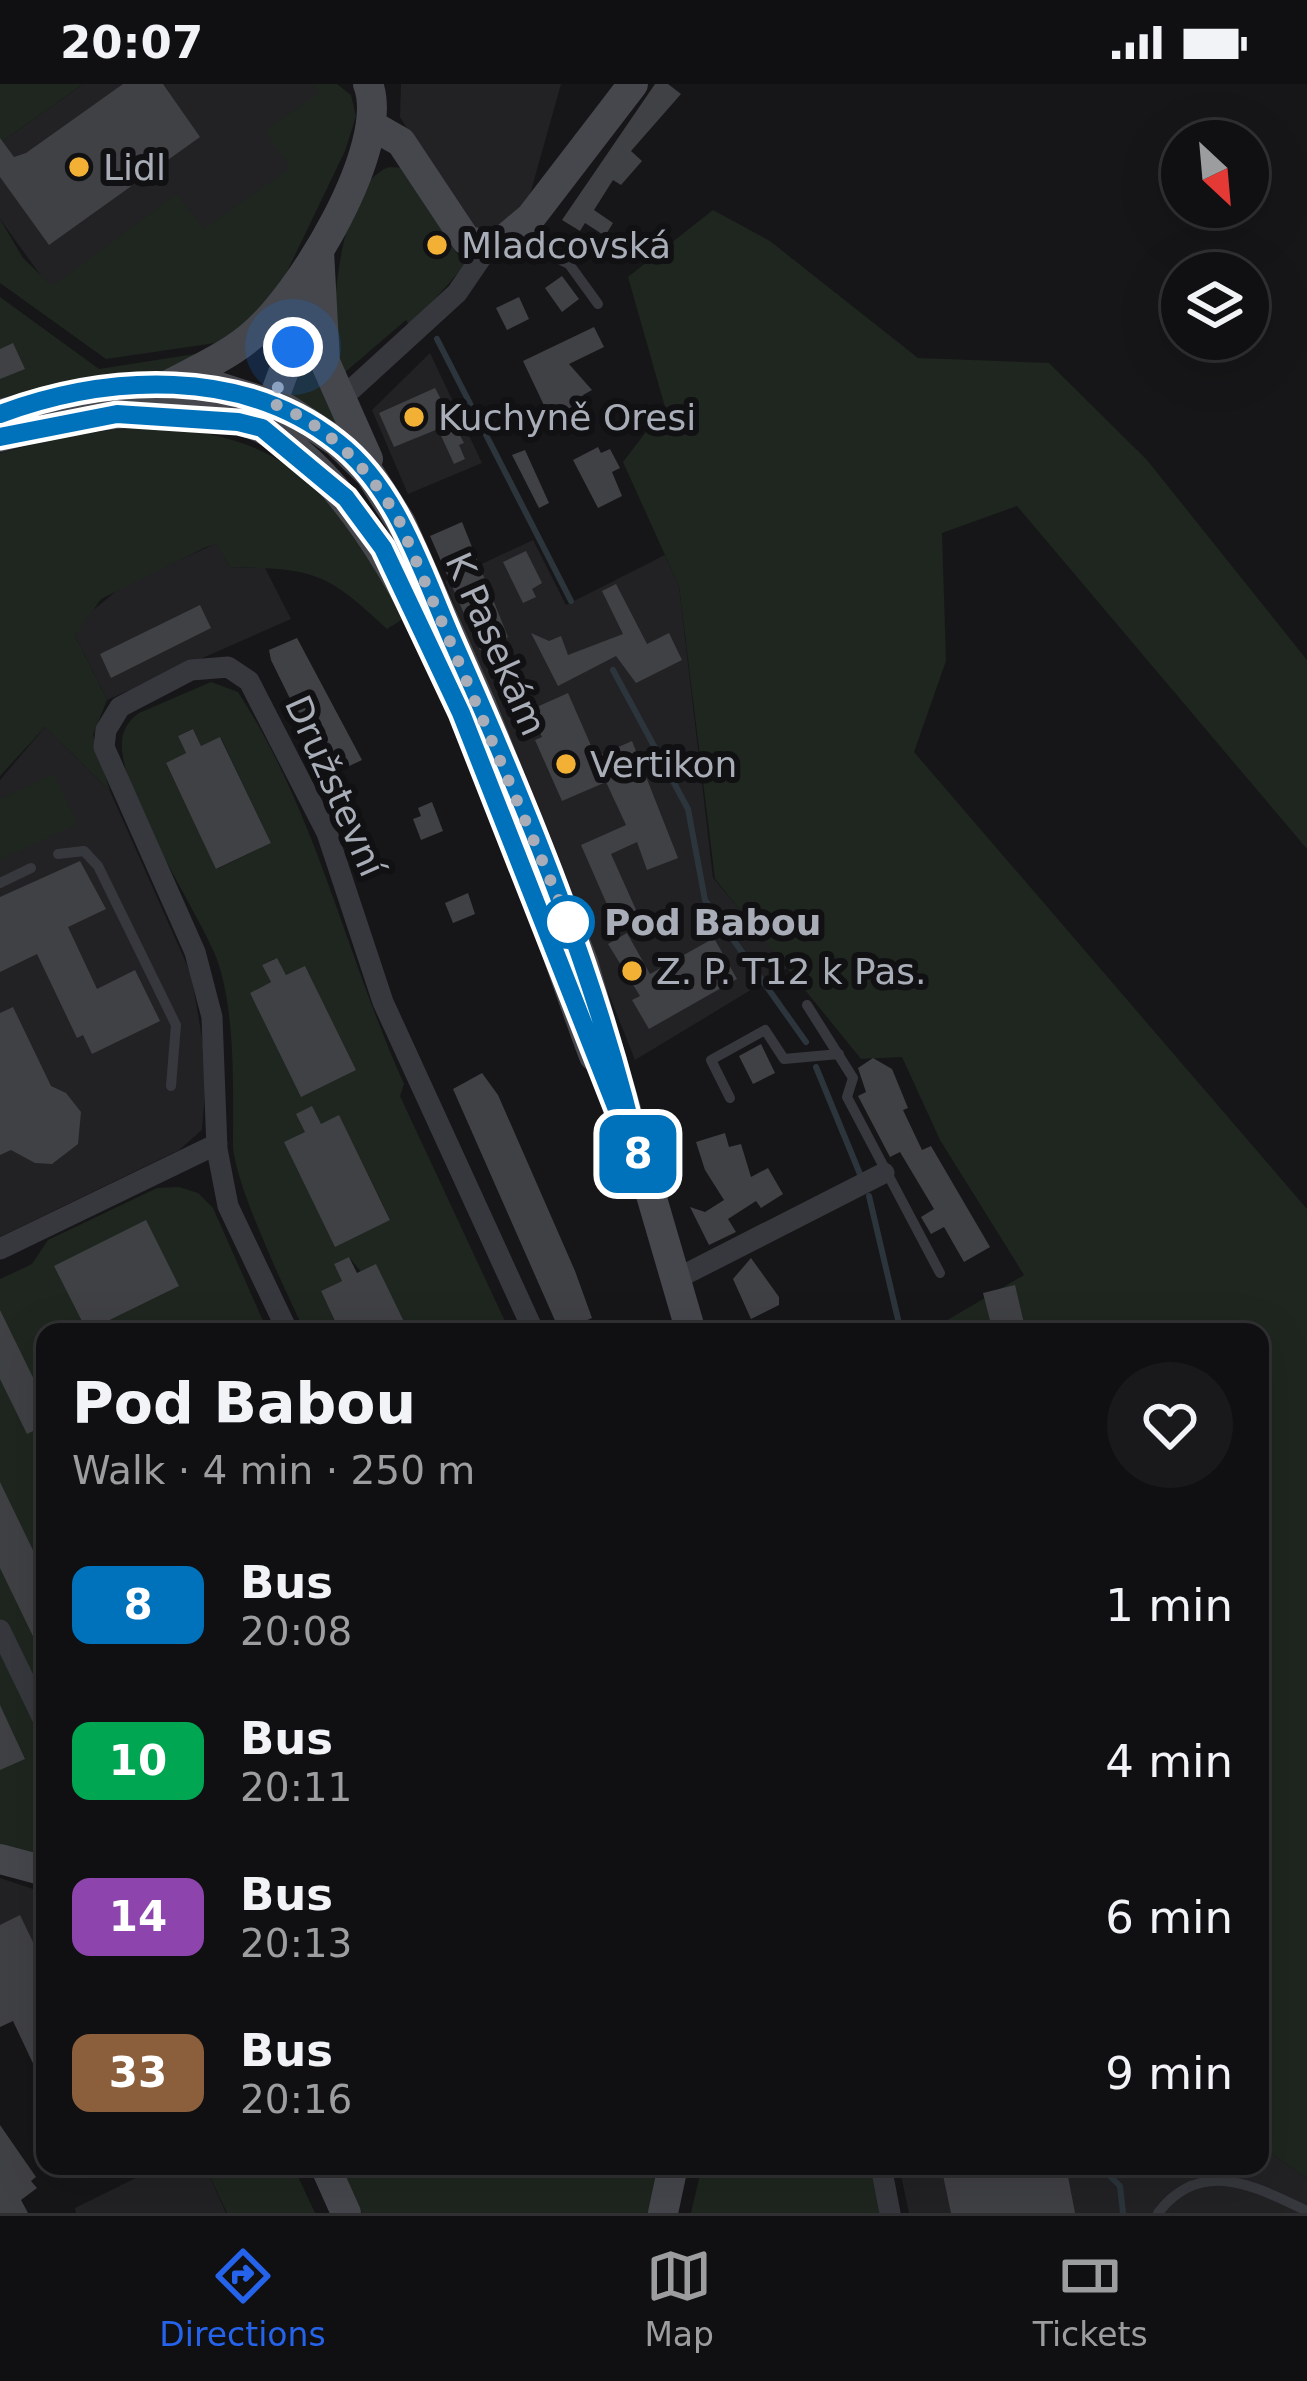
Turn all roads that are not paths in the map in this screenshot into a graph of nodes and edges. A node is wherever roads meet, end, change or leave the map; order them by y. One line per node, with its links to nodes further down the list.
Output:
1 (368, 84): 3 (street)
2 (633, 84): 4 (street)
3 (374, 126): 4 (street); 5 (street)
4 (500, 242): 6 (lane); 8 (street)
5 (312, 269): 7 (street); 9 (street); 12 (street)
6 (598, 304)
7 (164, 386): 9 (street); 10 (street)
8 (352, 388)
9 (256, 413): 11 (street); 12 (street, K Pasekám); 21 (street, K Pasekám)
10 (0, 414)
11 (0, 437)
12 (398, 518): 21 (street, K Pasekám)
13 (58, 854): 18 (lane)
14 (31, 868): 15 (lane)
15 (0, 883)
16 (807, 1005): 17 (lane)
17 (838, 1054): 19 (lane); 22 (lane)
18 (171, 1086)
19 (730, 1098)
20 (217, 1144): 23 (street); 26 (street, Družstevní); 27 (street, Družstevní)
21 (642, 1173): 25 (street, K Pasekám)
22 (884, 1173): 24 (lane); 25 (street)
23 (0, 1250)
24 (940, 1273)
25 (676, 1280): 28 (street, K Pasekám)
26 (284, 1323)
27 (530, 1323)
28 (688, 1323)
29 (0, 1630): 30 (street)
30 (36, 1704)
31 (0, 1859): 32 (street)
32 (36, 1869)
33 (329, 2175): 37 (street)
34 (671, 2175): 38 (street)
35 (883, 2175): 39 (street)
36 (1307, 2211): 40 (lane)
37 (346, 2213)
38 (663, 2213)
39 (890, 2213)
40 (1158, 2213)

